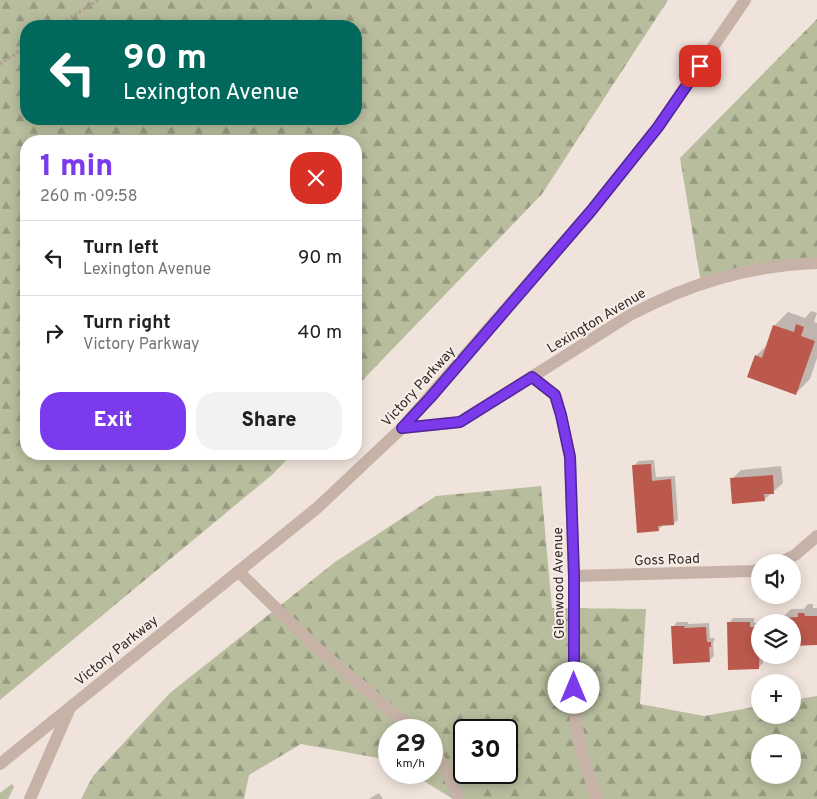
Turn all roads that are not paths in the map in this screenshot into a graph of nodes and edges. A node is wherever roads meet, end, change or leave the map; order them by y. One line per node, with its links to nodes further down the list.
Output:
1 (745, 0): 4 (street, Victory Parkway)
2 (817, 263): 3 (street, Lexington Avenue)
3 (532, 377): 4 (street, Lexington Avenue); 9 (street, Glenwood Avenue)
4 (402, 428): 8 (street, Victory Parkway)
5 (817, 536): 6 (street)
6 (796, 554)
7 (751, 571): 9 (street, Goss Road)
8 (239, 572): 10 (street, Victory Parkway); 11 (street)
9 (574, 576): 16 (street, Glenwood Avenue)
10 (70, 707): 12 (street, Victory Parkway); 14 (street)
11 (401, 719)
12 (0, 764)
13 (443, 764): 15 (street)
14 (30, 799)
15 (459, 799)
16 (597, 799)

